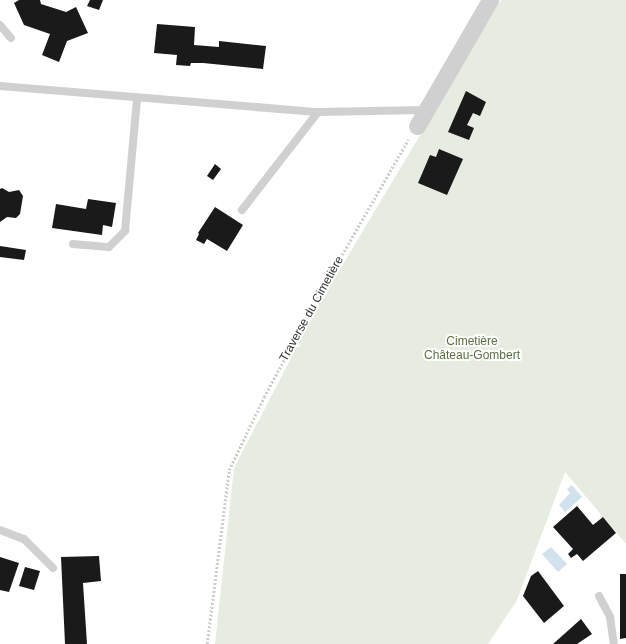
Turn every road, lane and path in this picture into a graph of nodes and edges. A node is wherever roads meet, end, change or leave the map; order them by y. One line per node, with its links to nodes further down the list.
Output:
1 (490, 0): 6 (street)
2 (0, 25): 3 (lane)
3 (10, 38)
4 (0, 86): 5 (lane)
5 (137, 98): 7 (lane); 10 (lane)
6 (425, 110): 7 (lane); 8 (street)
7 (318, 112): 9 (lane)
8 (417, 126): 14 (path, Traverse du Cimetière)
9 (242, 210)
10 (73, 244)
11 (0, 530): 12 (lane)
12 (53, 568)
13 (599, 596): 15 (lane)
14 (207, 644)
15 (614, 644)

